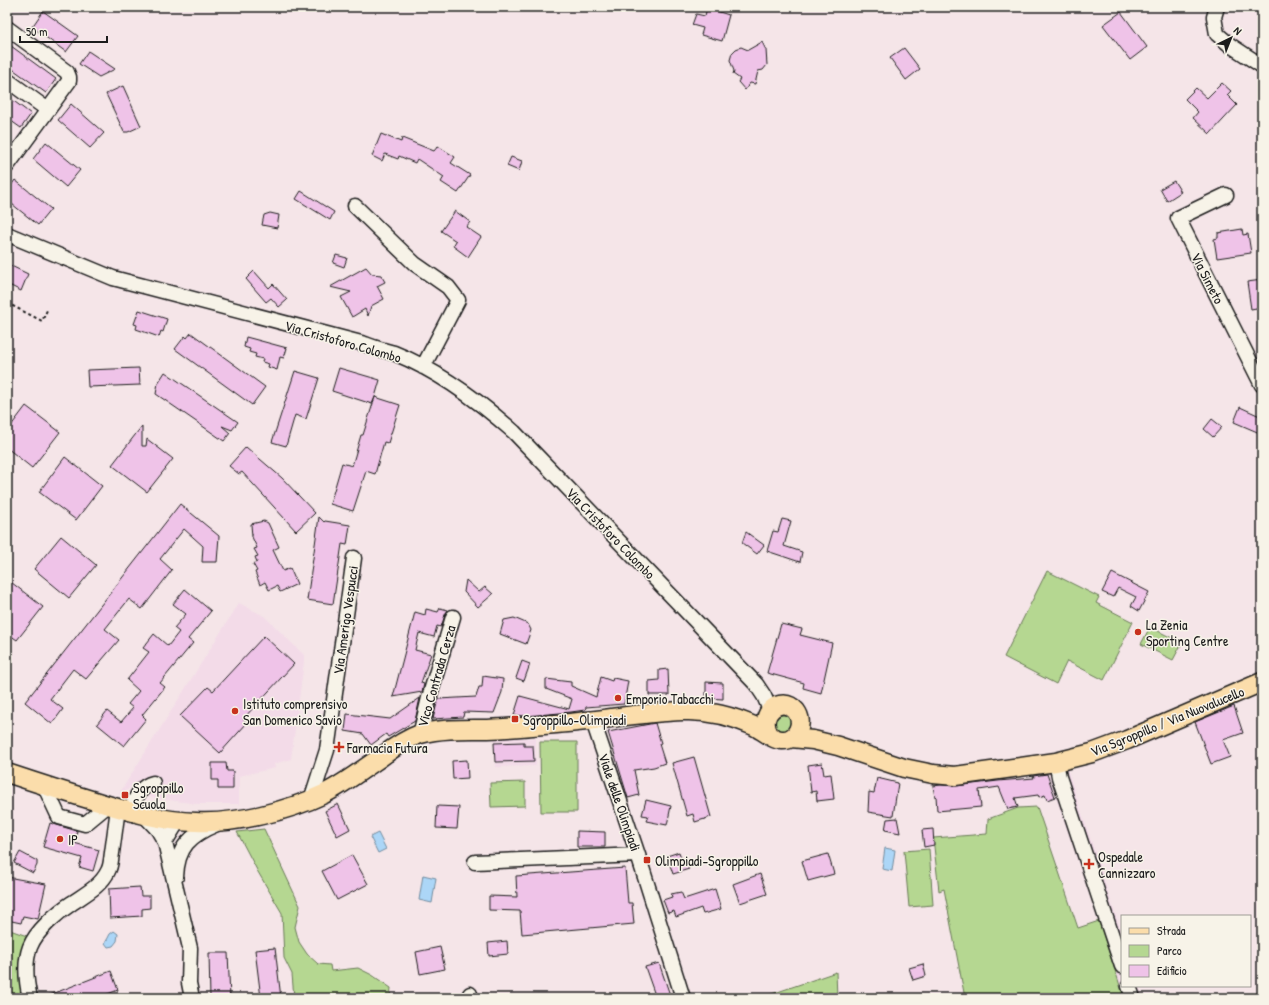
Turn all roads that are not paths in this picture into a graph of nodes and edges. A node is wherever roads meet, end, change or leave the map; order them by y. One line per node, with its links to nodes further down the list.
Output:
1 (1217, 7): 3 (street)
2 (7, 28): 5 (street)
3 (1262, 66)
4 (7, 80): 5 (street)
5 (48, 110): 6 (street)
6 (7, 166)
7 (1226, 194): 11 (street, Via Simeto)
8 (355, 206): 10 (street)
9 (7, 234): 10 (street, Via Cristoforo Colombo)
10 (423, 367): 15 (street, Via Cristoforo Colombo)
11 (1262, 385)
12 (354, 558): 24 (street, Via Amerigo Vespucci)
13 (453, 617): 20 (street, Vico Contrada Cerza)
14 (1262, 682): 25 (main road, Via Sgroppillo / Via Nuovalucello)
15 (756, 684): 16 (street); 17 (street)
16 (794, 710): 17 (main road); 22 (main road); 23 (main road)
17 (769, 711): 18 (main road); 21 (main road)
18 (731, 717): 19 (main road); 21 (main road)
19 (593, 721): 20 (main road); 36 (street, Viale delle Olimpiadi)
20 (420, 734): 29 (main road)
21 (769, 734): 22 (main road)
22 (791, 738): 23 (main road)
23 (838, 746): 25 (main road, Via Sgroppillo / Via Nuovalucello)
24 (327, 750): 29 (street); 30 (street, Via Amerigo Vespucci)
25 (1056, 762): 39 (street)
26 (7, 773): 28 (main road)
27 (153, 783): 31 (street)
28 (44, 785): 31 (main road); 31 (street)
29 (337, 787): 30 (main road)
30 (311, 800): 33 (main road)
31 (125, 810): 32 (main road); 34 (street); 41 (street)
32 (178, 821): 33 (main road); 34 (street); 35 (street)
33 (222, 821): 35 (street)
34 (165, 842): 38 (street)
35 (186, 844): 38 (street)
36 (638, 855): 37 (street); 43 (street, Viale delle Olimpiadi)
37 (475, 862)
38 (176, 886): 42 (street)
39 (1121, 963)
40 (1129, 987): 44 (street)
41 (30, 998)
42 (192, 998)
43 (683, 998)
44 (1133, 998)

